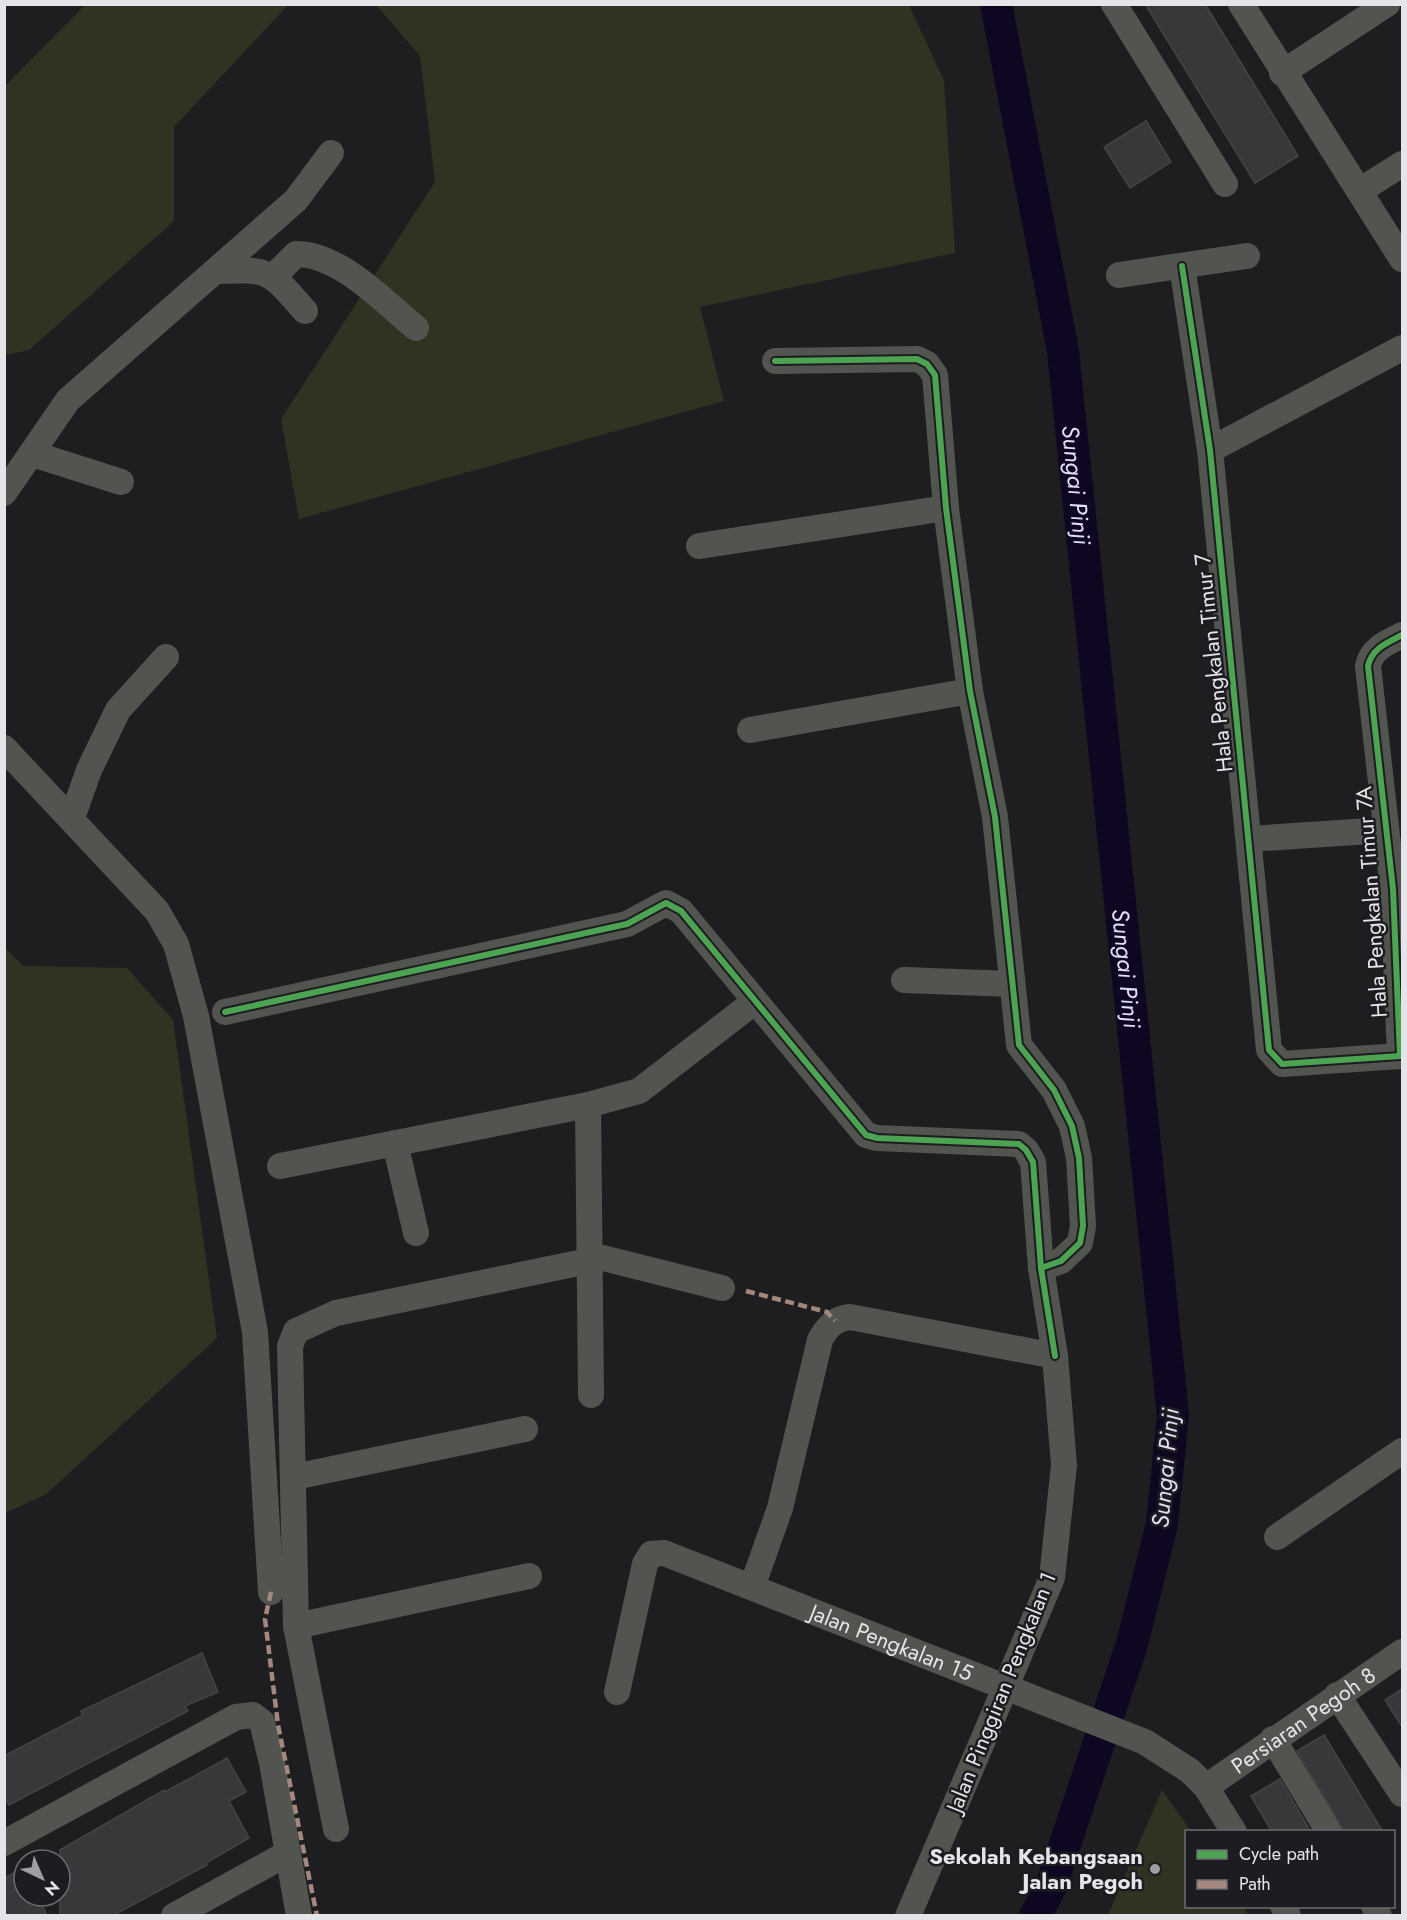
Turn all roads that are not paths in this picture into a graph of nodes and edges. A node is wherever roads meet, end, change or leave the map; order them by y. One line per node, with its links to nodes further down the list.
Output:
1 (1114, 4): 7 (street)
2 (1241, 4): 4 (street)
3 (1387, 4): 4 (street)
4 (1282, 73): 8 (street)
5 (331, 153): 12 (street)
6 (1402, 164): 8 (street)
7 (1224, 184)
8 (1361, 190): 10 (street)
9 (1247, 256): 11 (street)
10 (1402, 258)
11 (1182, 266): 13 (street); 19 (street, Hala Pengkalan Timur 7)
12 (216, 271): 14 (street); 20 (street)
13 (1119, 275)
14 (274, 276): 15 (street); 16 (street)
15 (306, 311)
16 (416, 328)
17 (1402, 348): 19 (street)
18 (775, 361): 23 (street)
19 (1210, 450): 32 (street, Hala Pengkalan Timur 7)
20 (33, 454): 21 (street); 22 (street)
21 (121, 482)
22 (4, 493)
23 (946, 508): 24 (street); 27 (street)
24 (699, 546)
25 (1402, 634): 31 (street, Hala Pengkalan Timur 7A)
26 (166, 657): 30 (street)
27 (970, 691): 28 (street); 35 (street)
28 (750, 730)
29 (4, 748): 30 (street)
30 (72, 818): 55 (street)
31 (1385, 830): 32 (street); 33 (street, Hala Pengkalan Timur 7A)
32 (1249, 839): 38 (street, Hala Pengkalan Timur 7)
33 (1398, 889): 39 (street, Hala Pengkalan Timur 7A)
34 (904, 980): 35 (street)
35 (1012, 984): 45 (street)
36 (754, 1002): 37 (street, Jalan Pinggiran Pengkalan 1); 40 (street); 45 (street, Jalan Pinggiran Pengkalan 1)
37 (225, 1012)
38 (1274, 1057): 39 (street, Hala Pengkalan Timur 7A)
39 (1401, 1057)
40 (588, 1105): 41 (street); 44 (street)
41 (395, 1143): 42 (street); 43 (street)
42 (280, 1166)
43 (416, 1233)
44 (589, 1260): 46 (street); 48 (street); 51 (street)
45 (1041, 1268): 47 (street, Jalan Pinggiran Pengkalan 1)
46 (722, 1288)
47 (1055, 1356): 54 (street); 58 (street, Jalan Pinggiran Pengkalan 1)
48 (591, 1395)
49 (525, 1429): 51 (street)
50 (1402, 1451): 52 (street)
51 (294, 1477): 56 (street)
52 (1277, 1538)
53 (529, 1576): 56 (street)
54 (752, 1587): 58 (street, Jalan Pengkalan 15); 59 (street, Jalan Pengkalan 15)
55 (271, 1592)
56 (296, 1626): 65 (street)
57 (1402, 1652): 60 (street, Persiaran Pegoh 8)
58 (1006, 1687): 63 (street, Jalan Pengkalan 15); 72 (street, Jalan Pinggiran Pengkalan 1)
59 (617, 1692)
60 (1337, 1695): 61 (street, Persiaran Pegoh 8); 62 (street)
61 (1273, 1739): 63 (street, Persiaran Pegoh 8); 67 (street)
62 (1394, 1763): 64 (street)
63 (1206, 1787): 66 (street, Jalan Pengkalan 15)
64 (1402, 1794)
65 (336, 1829)
66 (1233, 1830)
67 (1328, 1830)
68 (4, 1843): 69 (street)
69 (288, 1853): 70 (street); 71 (street)
70 (174, 1916)
71 (299, 1916)
72 (908, 1916)

